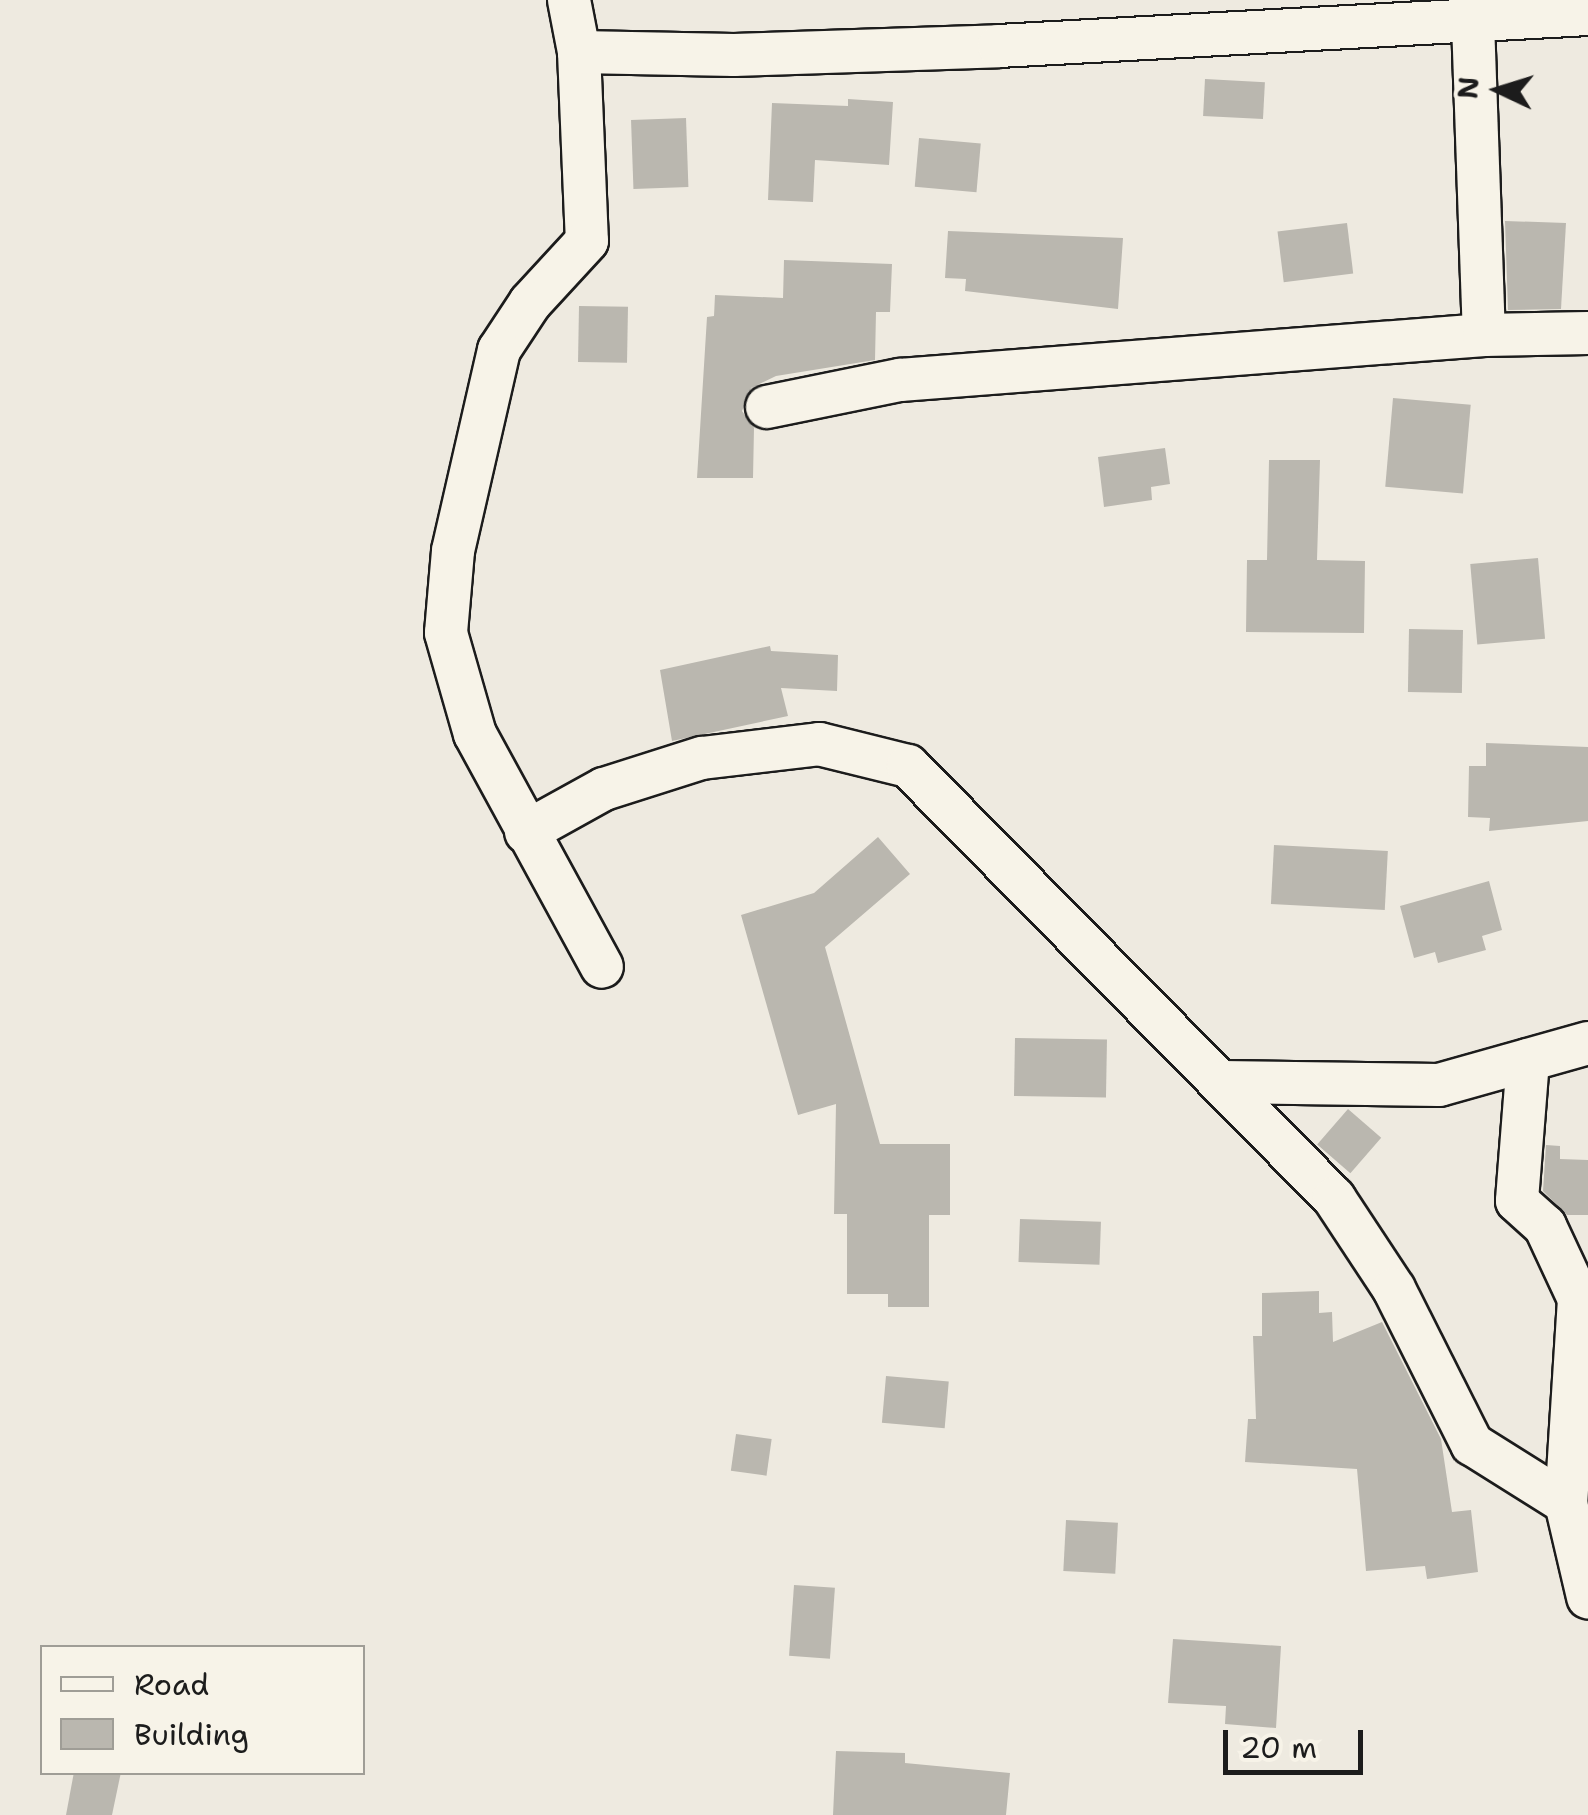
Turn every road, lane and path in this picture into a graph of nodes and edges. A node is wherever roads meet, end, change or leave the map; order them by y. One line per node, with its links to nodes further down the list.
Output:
1 (569, 0): 4 (street)
2 (1484, 14): 3 (street); 4 (street); 6 (street)
3 (1588, 14)
4 (580, 52): 8 (street)
5 (1588, 333): 6 (street)
6 (1484, 335): 7 (street)
7 (767, 407)
8 (526, 832): 9 (street); 12 (street)
9 (602, 967)
10 (1588, 1043): 11 (street)
11 (1528, 1060): 12 (street); 13 (street)
12 (1222, 1082): 13 (street)
13 (1566, 1504): 14 (street)
14 (1588, 1597)

